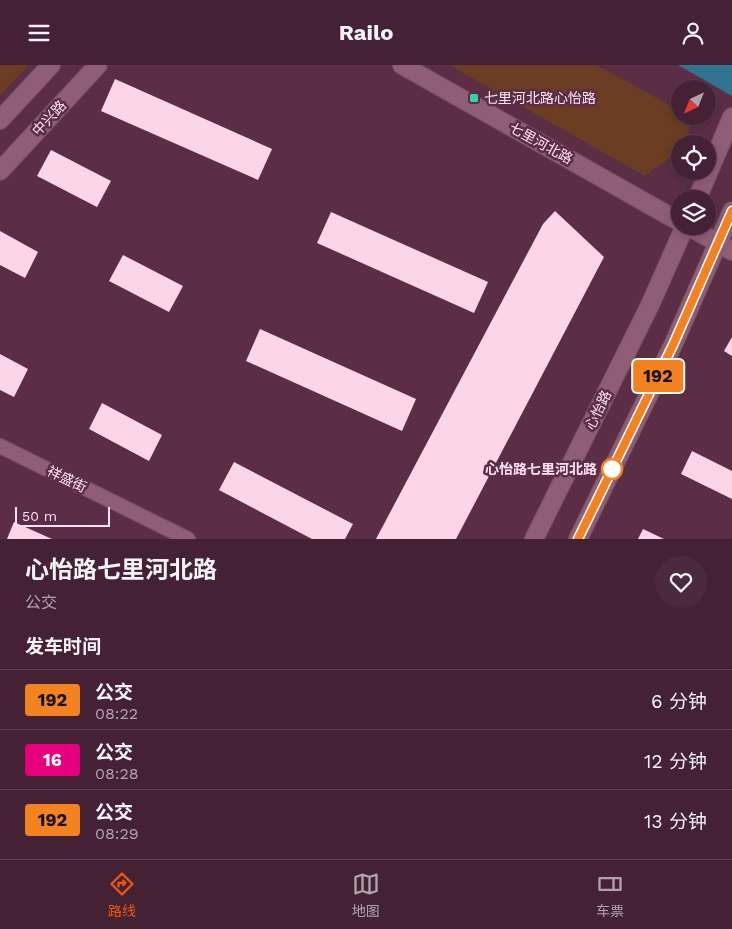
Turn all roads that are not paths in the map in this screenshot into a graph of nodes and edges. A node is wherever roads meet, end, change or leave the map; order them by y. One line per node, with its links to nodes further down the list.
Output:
1 (51, 65): 4 (street)
2 (98, 65): 6 (street, 中兴路)
3 (402, 65): 9 (street, 七里河北路)
4 (0, 120)
5 (730, 122): 7 (street)
6 (0, 171)
7 (701, 190)
8 (732, 211): 12 (street)
9 (671, 217)
10 (682, 235): 15 (street, 心怡路)
11 (703, 235): 12 (street)
12 (725, 247): 16 (street)
13 (0, 446): 14 (street, 祥盛街)
14 (188, 539)
15 (534, 539)
16 (578, 539)

